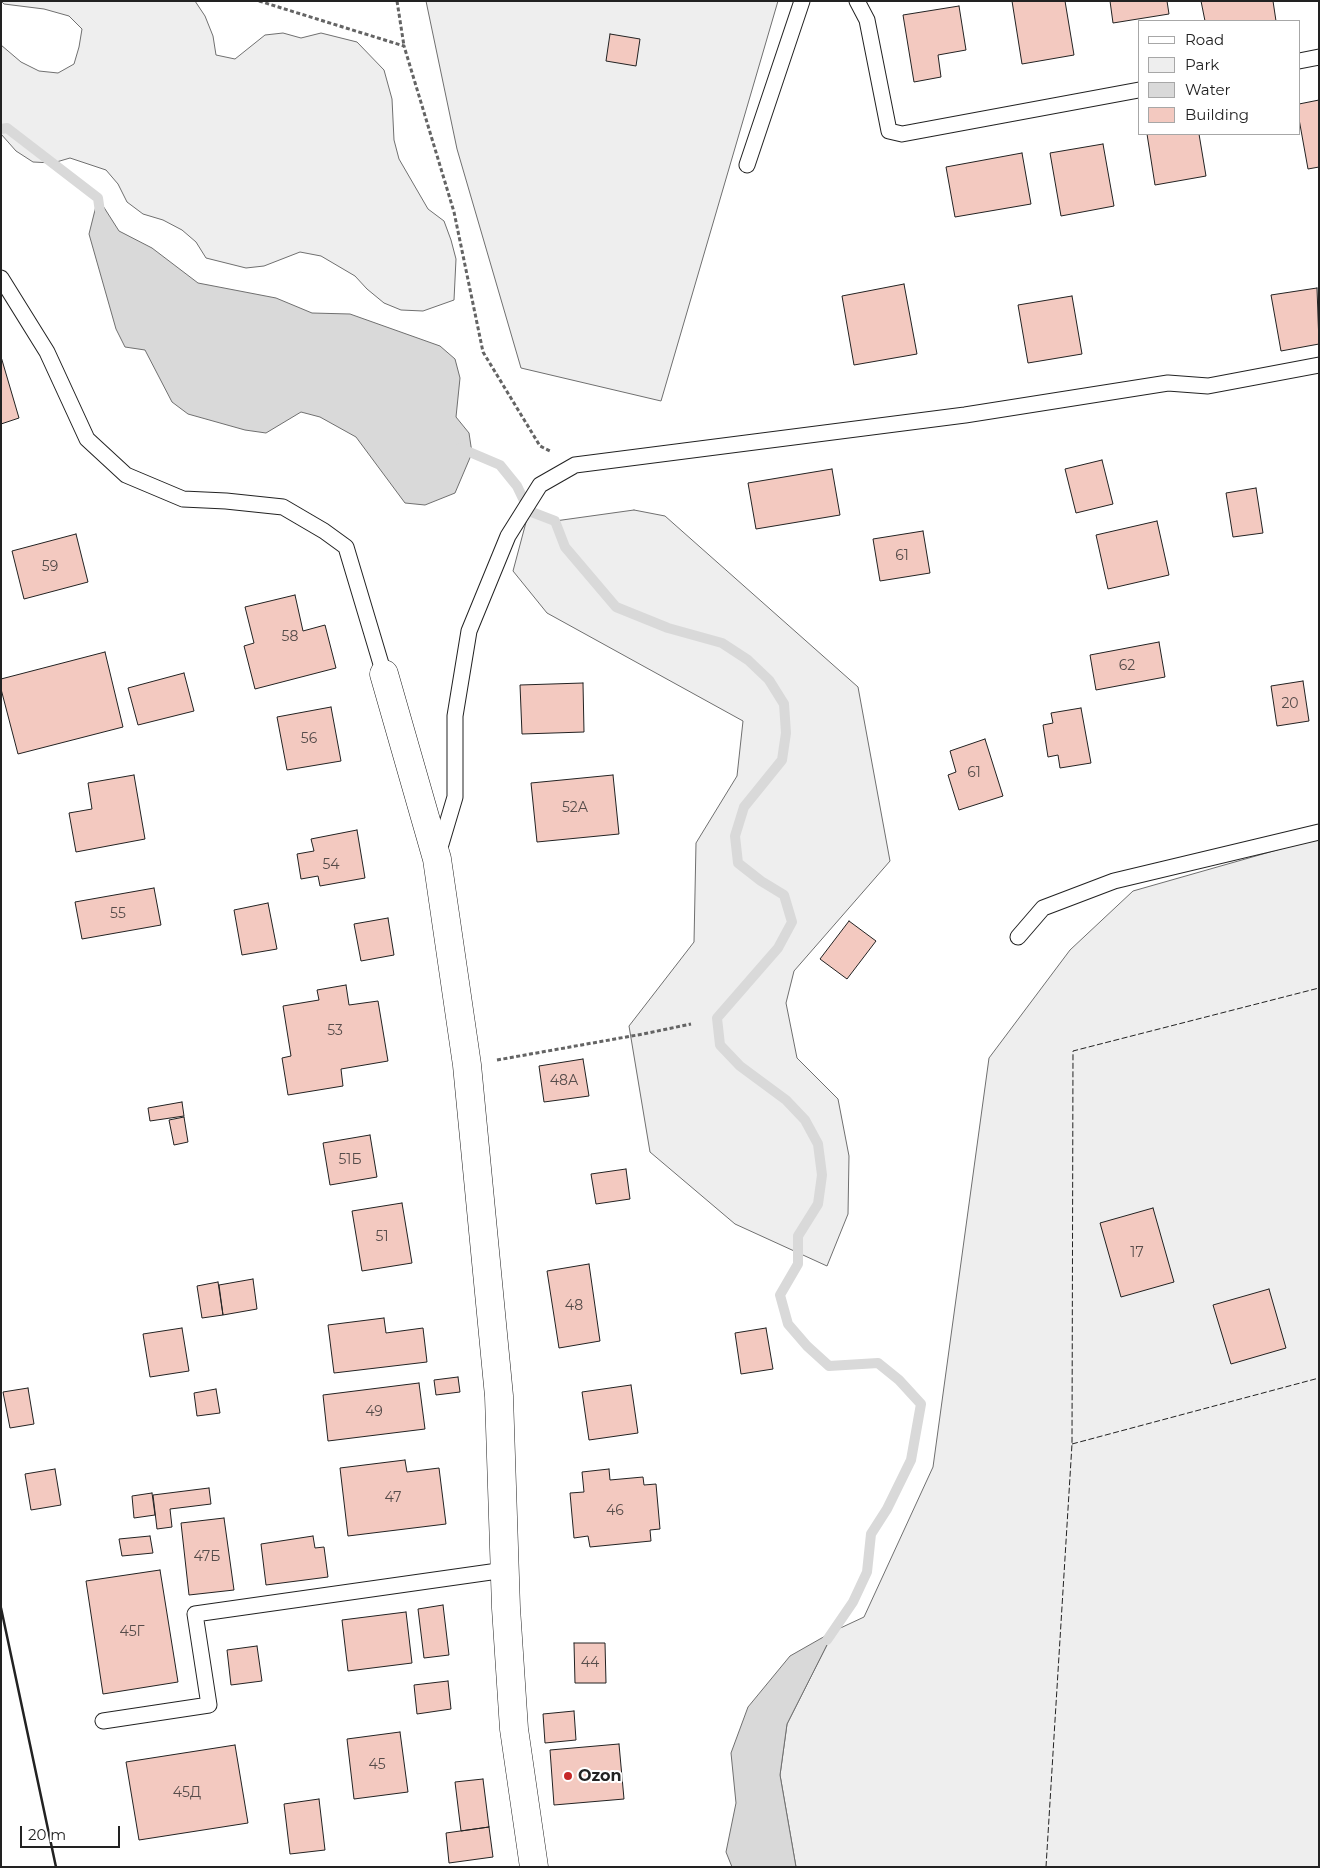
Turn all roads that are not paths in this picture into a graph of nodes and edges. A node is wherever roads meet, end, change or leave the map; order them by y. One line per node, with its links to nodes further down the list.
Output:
1 (802, 1): 6 (lane)
2 (857, 1): 5 (lane)
3 (1319, 57): 4 (lane)
4 (1300, 61)
5 (1138, 90)
6 (747, 165)
7 (1, 278): 9 (lane)
8 (1319, 365): 11 (lane)
9 (384, 674): 11 (street)
10 (1319, 832): 12 (lane)
11 (437, 859): 13 (street)
12 (1018, 937)
13 (505, 1570): 14 (lane); 15 (street)
14 (103, 1721)
15 (534, 1867)

